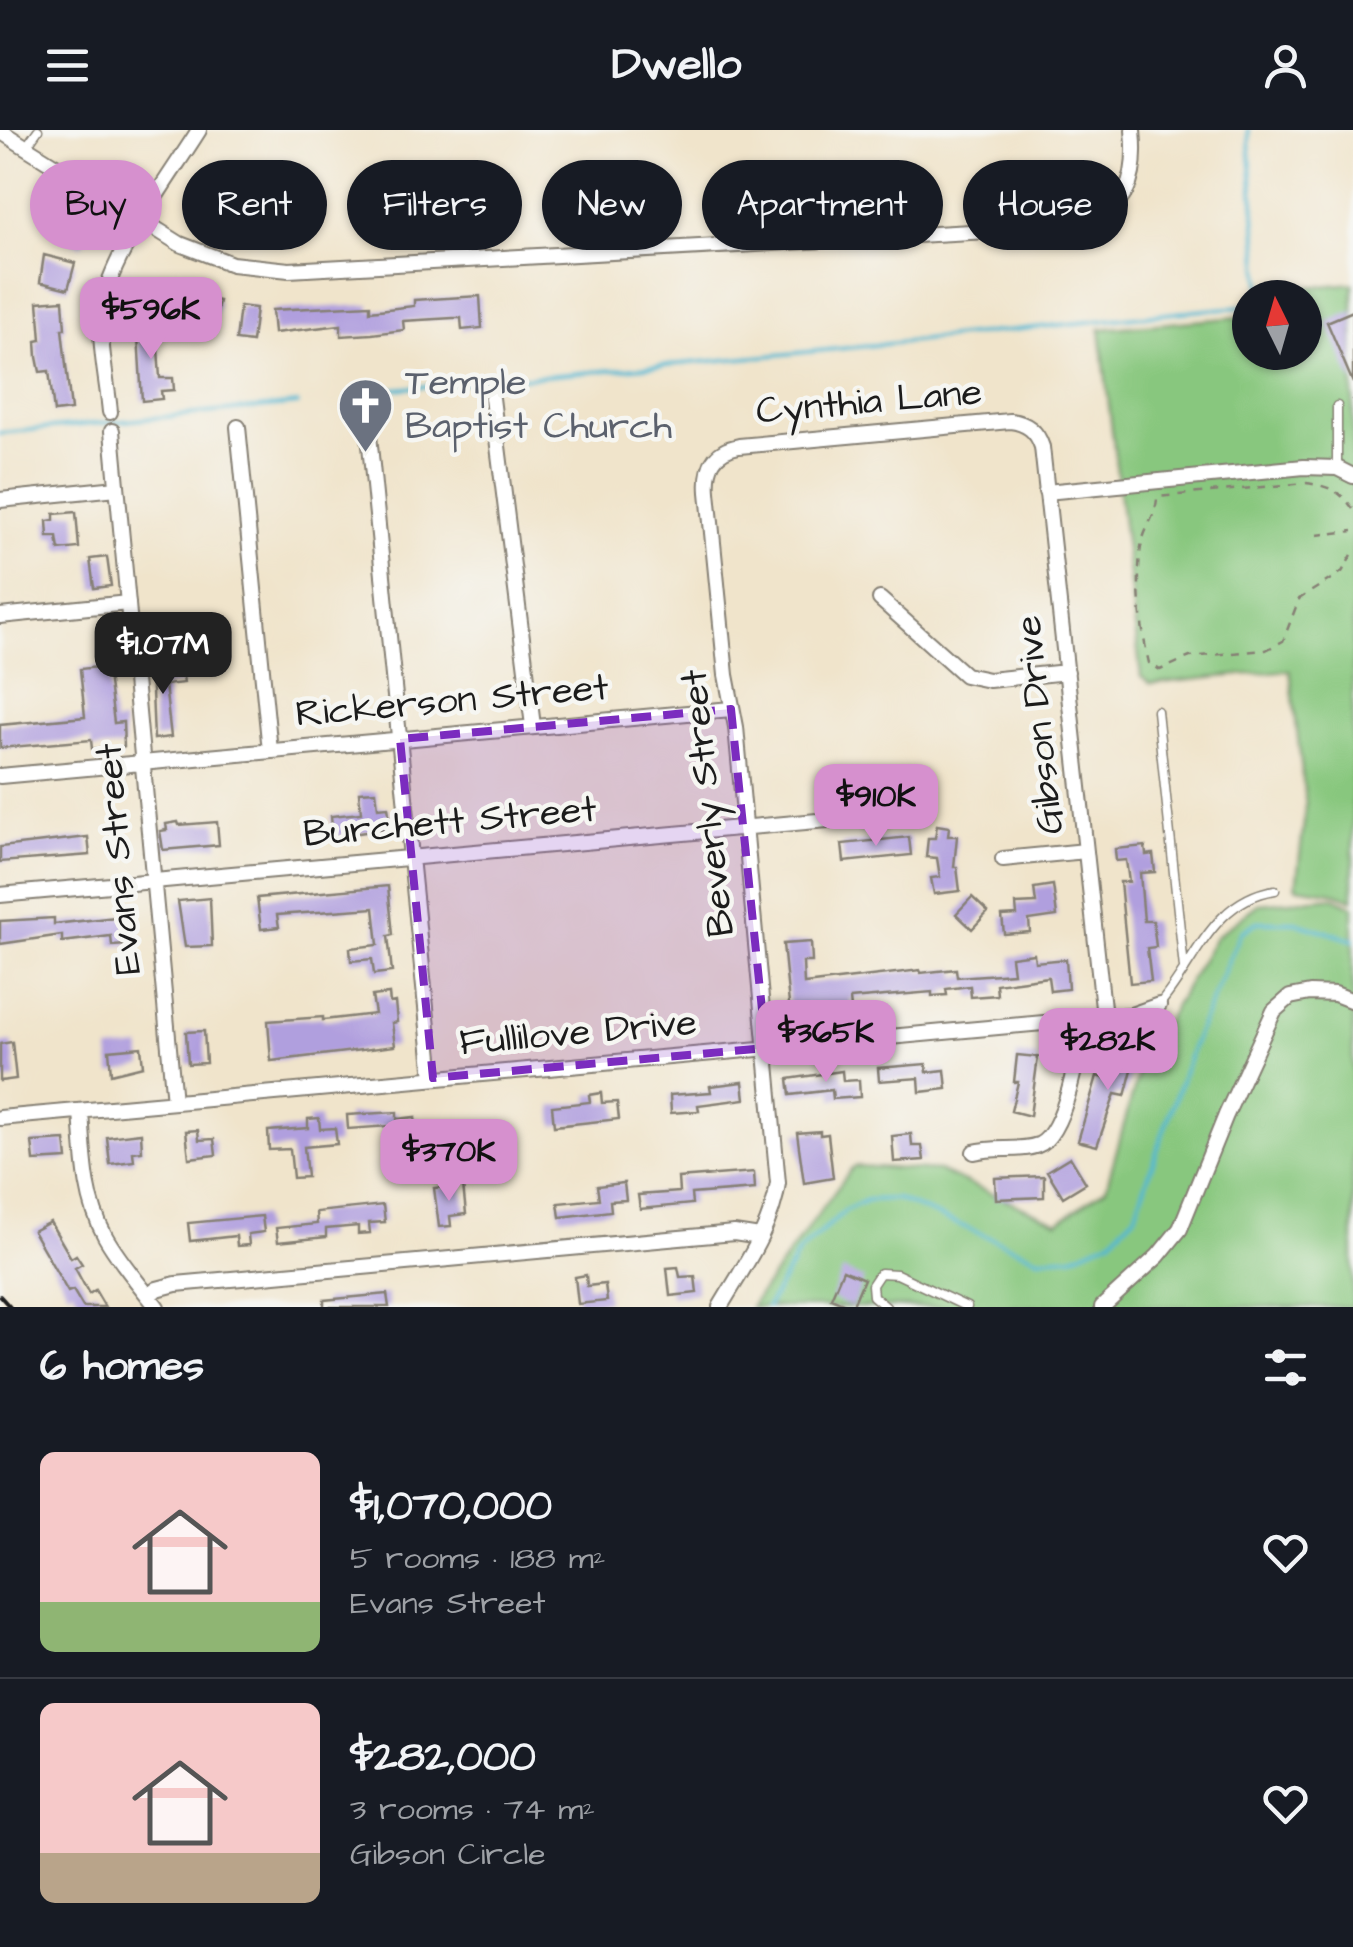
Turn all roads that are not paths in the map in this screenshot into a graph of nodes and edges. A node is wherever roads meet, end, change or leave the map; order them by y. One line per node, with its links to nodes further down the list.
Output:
1 (38, 130): 5 (lane)
2 (199, 130): 7 (street)
3 (1134, 130): 8 (street)
4 (0, 131): 5 (street)
5 (26, 147): 6 (street)
6 (46, 160)
7 (162, 190)
8 (162, 234)
9 (124, 250): 13 (street)
10 (492, 398): 29 (street)
11 (366, 405): 30 (street)
12 (1337, 406): 18 (lane)
13 (110, 412)
14 (238, 427): 31 (street)
15 (1032, 428): 17 (street, Cynthia Lane); 21 (street, Gibson Drive)
16 (112, 431): 20 (street, Evans Street)
17 (714, 458): 27 (street, Beverly Street)
18 (1337, 468): 19 (street); 21 (street)
19 (1353, 476)
20 (117, 488): 22 (street); 24 (street, Evans Street)
21 (1046, 492): 26 (street, Gibson Drive)
22 (0, 500)
23 (880, 599): 26 (street)
24 (128, 603): 25 (street); 32 (street, Evans Street)
25 (0, 616)
26 (1067, 672): 36 (street, Gibson Drive)
27 (731, 709): 29 (street, Rickerson Street); 35 (street, Beverly Street)
28 (1157, 711): 42 (lane)
29 (533, 726): 30 (street, Rickerson Street)
30 (400, 739): 31 (street, Rickerson Street); 37 (street)
31 (270, 751): 32 (street, Rickerson Street)
32 (142, 762): 33 (street, Rickerson Street); 39 (street, Evans Street)
33 (0, 776)
34 (905, 813): 35 (street, Burchett Street)
35 (746, 828): 37 (street, Burchett Street); 47 (street, Beverly Street)
36 (1086, 851): 38 (street); 45 (street, Gibson Drive)
37 (412, 858): 39 (street, Burchett Street); 48 (street)
38 (1003, 859)
39 (154, 881): 41 (street, Burchett Street); 49 (street, Evans Street)
40 (1275, 890): 42 (lane)
41 (0, 896)
42 (1184, 968): 44 (lane)
43 (1353, 1001): 59 (street)
44 (1159, 1005): 45 (street, Fullilove Drive)
45 (1104, 1018): 46 (street, Fullilove Drive)
46 (1080, 1020): 47 (street, Fullilove Drive); 52 (street)
47 (766, 1048): 48 (street, Fullilove Drive); 53 (street, Beverly Street)
48 (433, 1078): 49 (street, Fullilove Drive)
49 (174, 1102): 50 (street, Fullilove Drive)
50 (81, 1111): 51 (street, Fullilove Drive); 54 (street)
51 (0, 1118)
52 (974, 1152)
53 (760, 1237): 54 (street); 56 (street, Beverly Street)
54 (153, 1301)
55 (882, 1304): 57 (lane); 58 (lane)
56 (720, 1307)
57 (864, 1307)
58 (967, 1307)
59 (1102, 1307)

